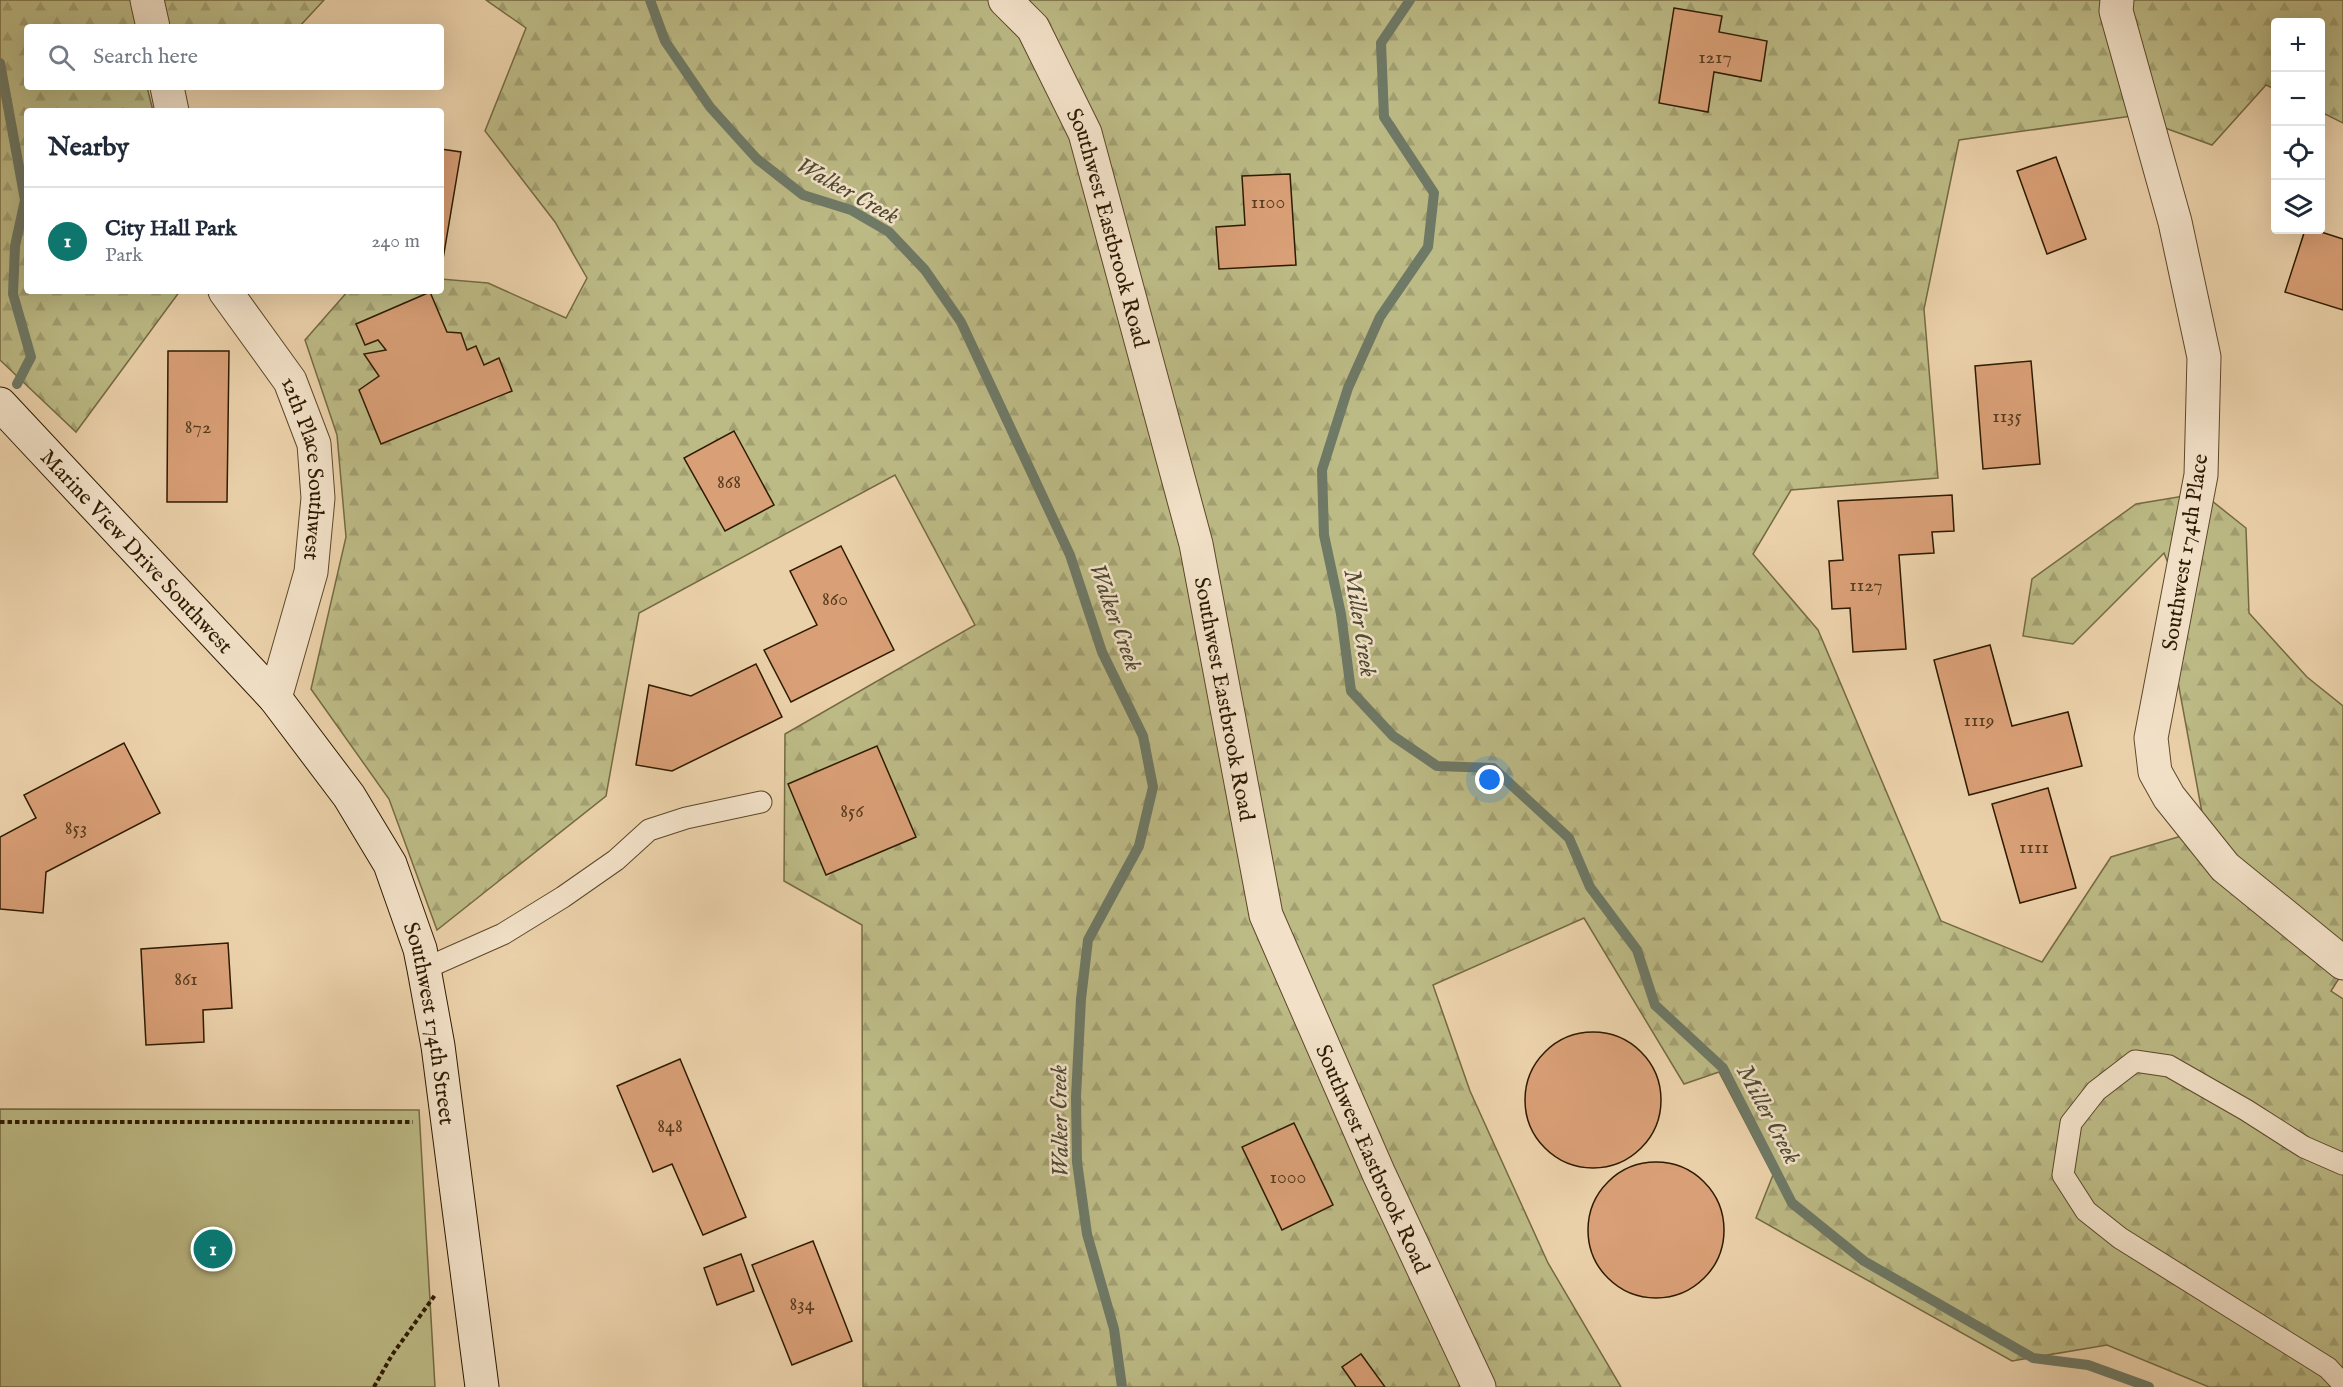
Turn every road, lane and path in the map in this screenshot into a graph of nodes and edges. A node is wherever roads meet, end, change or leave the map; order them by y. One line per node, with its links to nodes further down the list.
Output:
1 (147, 0): 4 (street)
2 (1005, 0): 20 (street, Southwest Eastbrook Road)
3 (2117, 0): 11 (street, Southwest 174th Place)
4 (152, 24)
5 (168, 90): 6 (street)
6 (171, 108)
7 (227, 294): 9 (street, 12th Place Southwest)
8 (0, 404): 9 (street, Marine View Drive Southwest)
9 (275, 698): 12 (street, Southwest 174th Street)
10 (761, 802): 12 (lane)
11 (2343, 963)
12 (424, 969): 19 (street, Southwest 174th Street)
13 (0, 1122): 14 (path)
14 (423, 1122)
15 (2343, 1164): 17 (lane)
16 (439, 1288): 18 (path)
17 (2343, 1384)
18 (374, 1387)
19 (482, 1387)
20 (1479, 1387)

